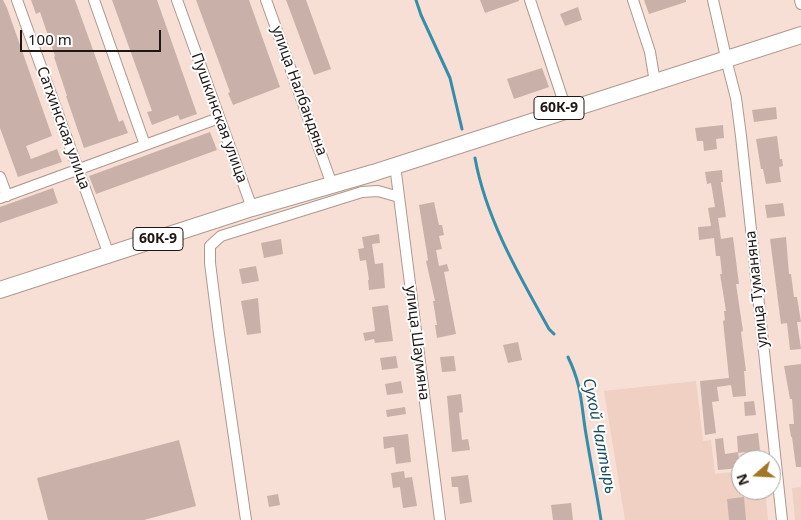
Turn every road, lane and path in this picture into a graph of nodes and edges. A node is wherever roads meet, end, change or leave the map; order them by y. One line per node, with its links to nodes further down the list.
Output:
1 (17, 0): 18 (street, Сатхинская улица)
2 (94, 0): 16 (street)
3 (177, 0): 15 (street, Пушкинская улица)
4 (266, 0): 20 (street, улица Налбандяна)
5 (530, 0): 14 (street)
6 (633, 0): 13 (street)
7 (713, 0): 12 (street, улица Туманяна)
8 (800, 0): 9 (street)
9 (801, 4)
10 (801, 28): 12 (main road, 60К-9)
11 (801, 36): 12 (main road, 60К-9)
12 (726, 56): 13 (main road, 60К-9); 17 (main road, 60К-9); 28 (street, улица Туманяна)
13 (654, 76): 14 (main road, 60К-9)
14 (565, 106): 20 (main road, 60К-9)
15 (219, 118): 16 (street); 23 (street, Пушкинская улица)
16 (145, 145): 18 (street)
17 (395, 166): 20 (main road, 60К-9); 22 (street, улица Шаумяна)
18 (78, 169): 21 (street); 24 (street, Сатхинская улица)
19 (0, 177): 21 (street)
20 (324, 185): 23 (main road, 60К-9)
21 (3, 197)
22 (399, 197): 26 (street); 27 (street, улица Шаумяна)
23 (252, 208): 24 (main road, 60К-9)
24 (109, 255): 25 (main road, 60К-9)
25 (0, 290)
26 (246, 520)
27 (440, 520)
28 (782, 520)

